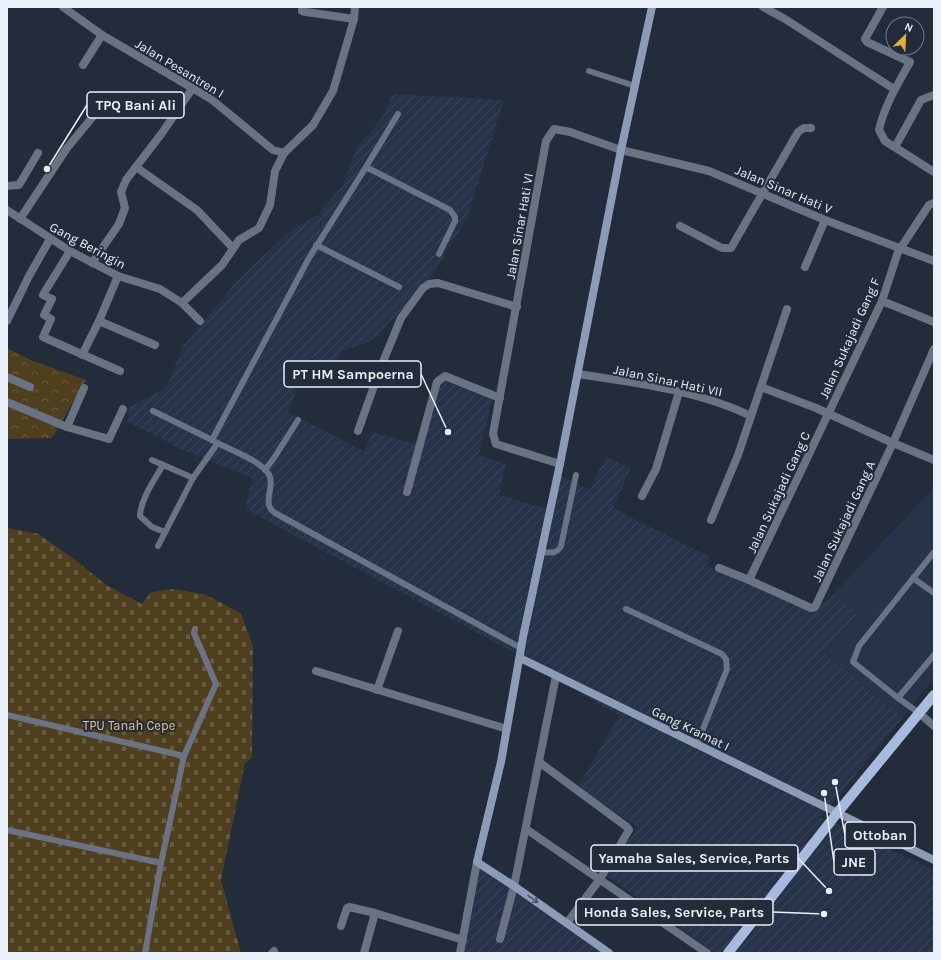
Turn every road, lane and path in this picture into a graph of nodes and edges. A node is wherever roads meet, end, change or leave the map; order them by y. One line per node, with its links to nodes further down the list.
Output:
1 (63, 7): 8 (street, Jalan Pesantren I)
2 (302, 7): 7 (street)
3 (355, 7): 7 (street)
4 (652, 7): 11 (street)
5 (763, 7): 13 (street)
6 (883, 7): 13 (street)
7 (354, 20): 21 (street)
8 (102, 35): 9 (street); 12 (street, Jalan Pesantren I)
9 (83, 64)
10 (589, 71): 11 (lane)
11 (635, 86): 19 (street)
12 (192, 89): 21 (street, Jalan Pesantren I); 22 (street)
13 (894, 89): 18 (street)
14 (934, 95): 18 (street)
15 (101, 107): 29 (street)
16 (398, 114): 23 (lane)
17 (810, 128): 26 (street)
18 (895, 146): 24 (street)
19 (621, 150): 26 (street, Jalan Sinar Hati V); 45 (street, Jalan Sinar Hati VI); 55 (street)
20 (38, 153): 25 (street)
21 (284, 153): 34 (street)
22 (136, 167): 34 (street); 39 (street)
23 (366, 167): 33 (lane); 37 (lane)
24 (934, 172)
25 (7, 186)
26 (762, 192): 30 (street, Jalan Sinar Hati V); 31 (street)
27 (934, 203): 35 (street, Jalan Sukajadi Gang F)
28 (7, 210): 29 (street, Gang Beringin)
29 (20, 219): 32 (street, Gang Beringin)
30 (825, 220): 35 (street, Jalan Sinar Hati V); 40 (street)
31 (680, 226)
32 (50, 239): 36 (street, Gang Beringin); 47 (street)
33 (316, 245): 42 (lane); 70 (lane)
34 (233, 248): 44 (street)
35 (901, 249): 38 (street, Jalan Sinar Hati V); 43 (street, Jalan Sukajadi Gang F)
36 (70, 251): 39 (street, Gang Beringin); 53 (street)
37 (439, 254)
38 (934, 261)
39 (92, 263): 41 (street, Gang Beringin)
40 (806, 267)
41 (118, 276): 44 (street, Gang Beringin); 49 (street)
42 (399, 287)
43 (882, 301): 50 (street); 65 (street, Jalan Sukajadi Gang F)
44 (182, 303): 48 (street, Gang Beringin)
45 (517, 307): 61 (street, Jalan Sinar Hati VI); 69 (street)
46 (787, 309): 58 (street)
47 (7, 321)
48 (200, 321)
49 (100, 322): 51 (street); 53 (street)
50 (934, 322)
51 (155, 345)
52 (934, 349): 71 (street, Jalan Sukajadi Gang A)
53 (82, 356): 54 (street)
54 (120, 371)
55 (578, 374): 60 (street, Jalan Sinar Hati VII); 74 (street)
56 (7, 377): 57 (street)
57 (30, 387)
58 (761, 387): 65 (street); 66 (street)
59 (84, 388): 68 (street)
60 (679, 392): 66 (street, Jalan Sinar Hati VII); 80 (street)
61 (500, 398): 74 (street, Jalan Sinar Hati VI); 79 (street)
62 (7, 402): 68 (street)
63 (123, 409): 68 (street)
64 (153, 412): 70 (lane)
65 (828, 414): 71 (street); 88 (street, Jalan Sukajadi Gang C)
66 (751, 416): 81 (street)
67 (298, 420): 76 (lane)
68 (67, 427)
69 (358, 431)
70 (215, 442): 76 (lane); 78 (lane)
71 (893, 443): 73 (street); 88 (street, Jalan Sukajadi Gang A)
72 (152, 460): 75 (lane)
73 (934, 460)
74 (560, 464): 84 (street)
75 (163, 465): 78 (lane); 82 (lane)
76 (265, 470): 93 (lane)
77 (576, 475): 84 (lane)
78 (193, 478): 82 (lane)
79 (407, 492)
80 (642, 496)
81 (710, 520)
82 (165, 532): 83 (lane)
83 (158, 546)
84 (542, 552): 93 (street)
85 (934, 552): 87 (lane)
86 (719, 568): 88 (street)
87 (913, 578): 89 (lane); 100 (lane)
88 (749, 580)
89 (934, 593)
90 (626, 609): 105 (lane)
91 (195, 629): 106 (lane)
92 (398, 631): 98 (street)
93 (521, 648): 95 (street)
94 (934, 655): 100 (lane)
95 (520, 658): 97 (street, Gang Kramat I); 104 (street)
96 (316, 671): 98 (street)
97 (556, 676): 105 (street, Gang Kramat I); 107 (street)
98 (377, 690): 104 (street)
99 (934, 695): 101 (main road)
100 (898, 698): 101 (lane)
101 (919, 713): 103 (street); 108 (main road)
102 (7, 715): 106 (lane)
103 (934, 726)
104 (507, 729): 112 (street)
105 (697, 744): 108 (street, Gang Kramat I)
106 (184, 756): 113 (lane)
107 (539, 762): 109 (street); 114 (street)
108 (838, 812): 111 (street, Gang Kramat I); 126 (main road)
109 (526, 828): 114 (street); 115 (street)
110 (7, 830): 113 (lane)
111 (934, 860)
112 (477, 862): 115 (street); 120 (street)
113 (161, 864): 121 (lane)
114 (600, 879): 117 (street); 125 (street)
115 (514, 886): 117 (street, one-way to 117); 119 (street)
116 (375, 913): 118 (street); 120 (street); 122 (street)
117 (567, 923): 124 (street)
118 (340, 926)
119 (500, 939)
120 (463, 940): 123 (street)
121 (145, 953)
122 (364, 953)
123 (460, 953)
124 (609, 953)
125 (707, 953)
126 (728, 953)

